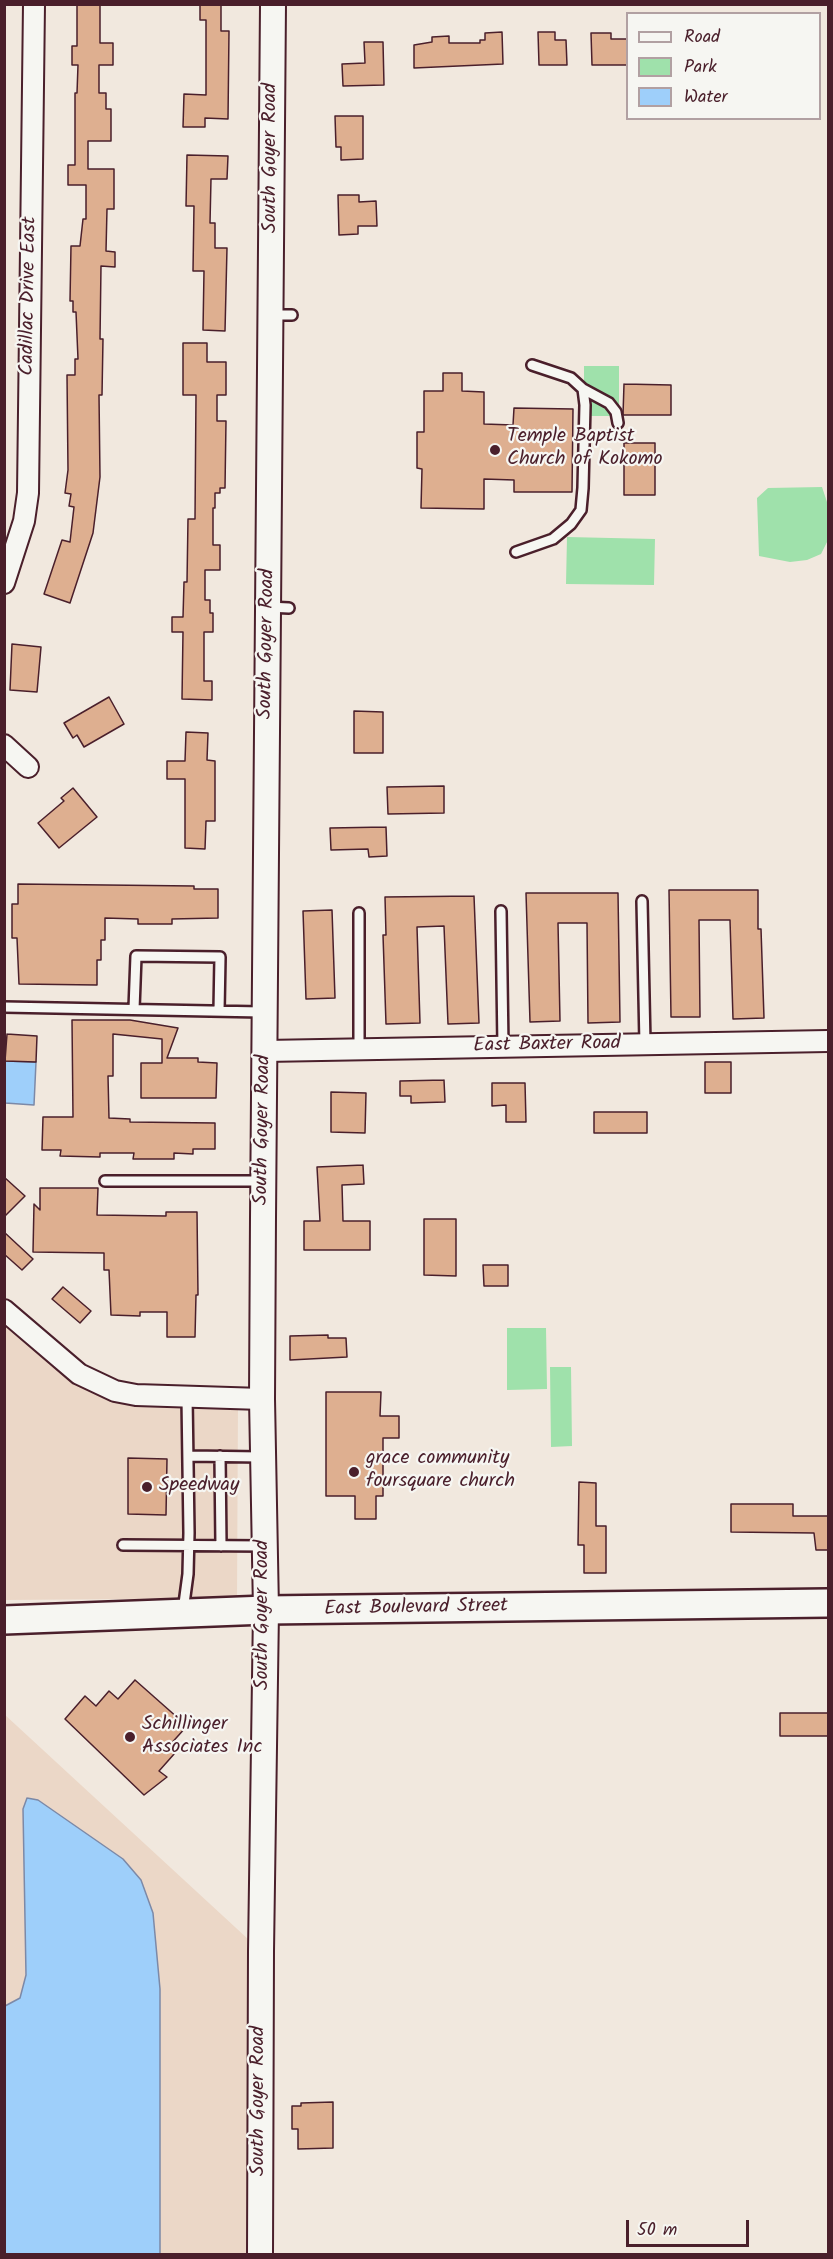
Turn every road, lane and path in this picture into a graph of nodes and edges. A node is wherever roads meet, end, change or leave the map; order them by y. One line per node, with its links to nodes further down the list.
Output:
1 (34, 4): 7 (street, Cadillac Drive East)
2 (273, 4): 16 (street, South Goyer Road)
3 (532, 365): 4 (lane)
4 (583, 388): 5 (lane); 6 (lane)
5 (618, 423)
6 (516, 552)
7 (4, 583)
8 (4, 745): 9 (street)
9 (27, 767)
10 (642, 901): 18 (lane)
11 (501, 911): 19 (lane)
12 (359, 913): 20 (lane)
13 (4, 1007): 14 (lane)
14 (134, 1009): 15 (lane); 15 (lane)
15 (219, 1011): 16 (lane)
16 (265, 1012): 21 (street, South Goyer Road)
17 (828, 1041): 18 (street, East Baxter Road)
18 (645, 1044): 19 (street, East Baxter Road)
19 (503, 1047): 20 (street, East Baxter Road)
20 (359, 1050): 21 (street, East Baxter Road)
21 (265, 1052): 23 (street, South Goyer Road)
22 (105, 1181): 23 (lane)
23 (264, 1181): 26 (street, South Goyer Road)
24 (4, 1310): 25 (street)
25 (187, 1397): 26 (street); 27 (lane)
26 (262, 1399): 29 (street, South Goyer Road)
27 (189, 1456): 28 (lane); 31 (lane)
28 (220, 1456): 29 (lane); 32 (lane)
29 (263, 1457): 33 (street, South Goyer Road)
30 (123, 1545): 31 (lane)
31 (189, 1546): 32 (lane); 36 (lane)
32 (221, 1546): 33 (lane)
33 (265, 1546): 35 (street, South Goyer Road)
34 (828, 1603): 35 (main road, East Boulevard Street)
35 (266, 1610): 36 (main road, East Boulevard Street); 38 (street, South Goyer Road)
36 (183, 1614): 37 (main road, East Boulevard Street)
37 (4, 1620)
38 (260, 2254)

